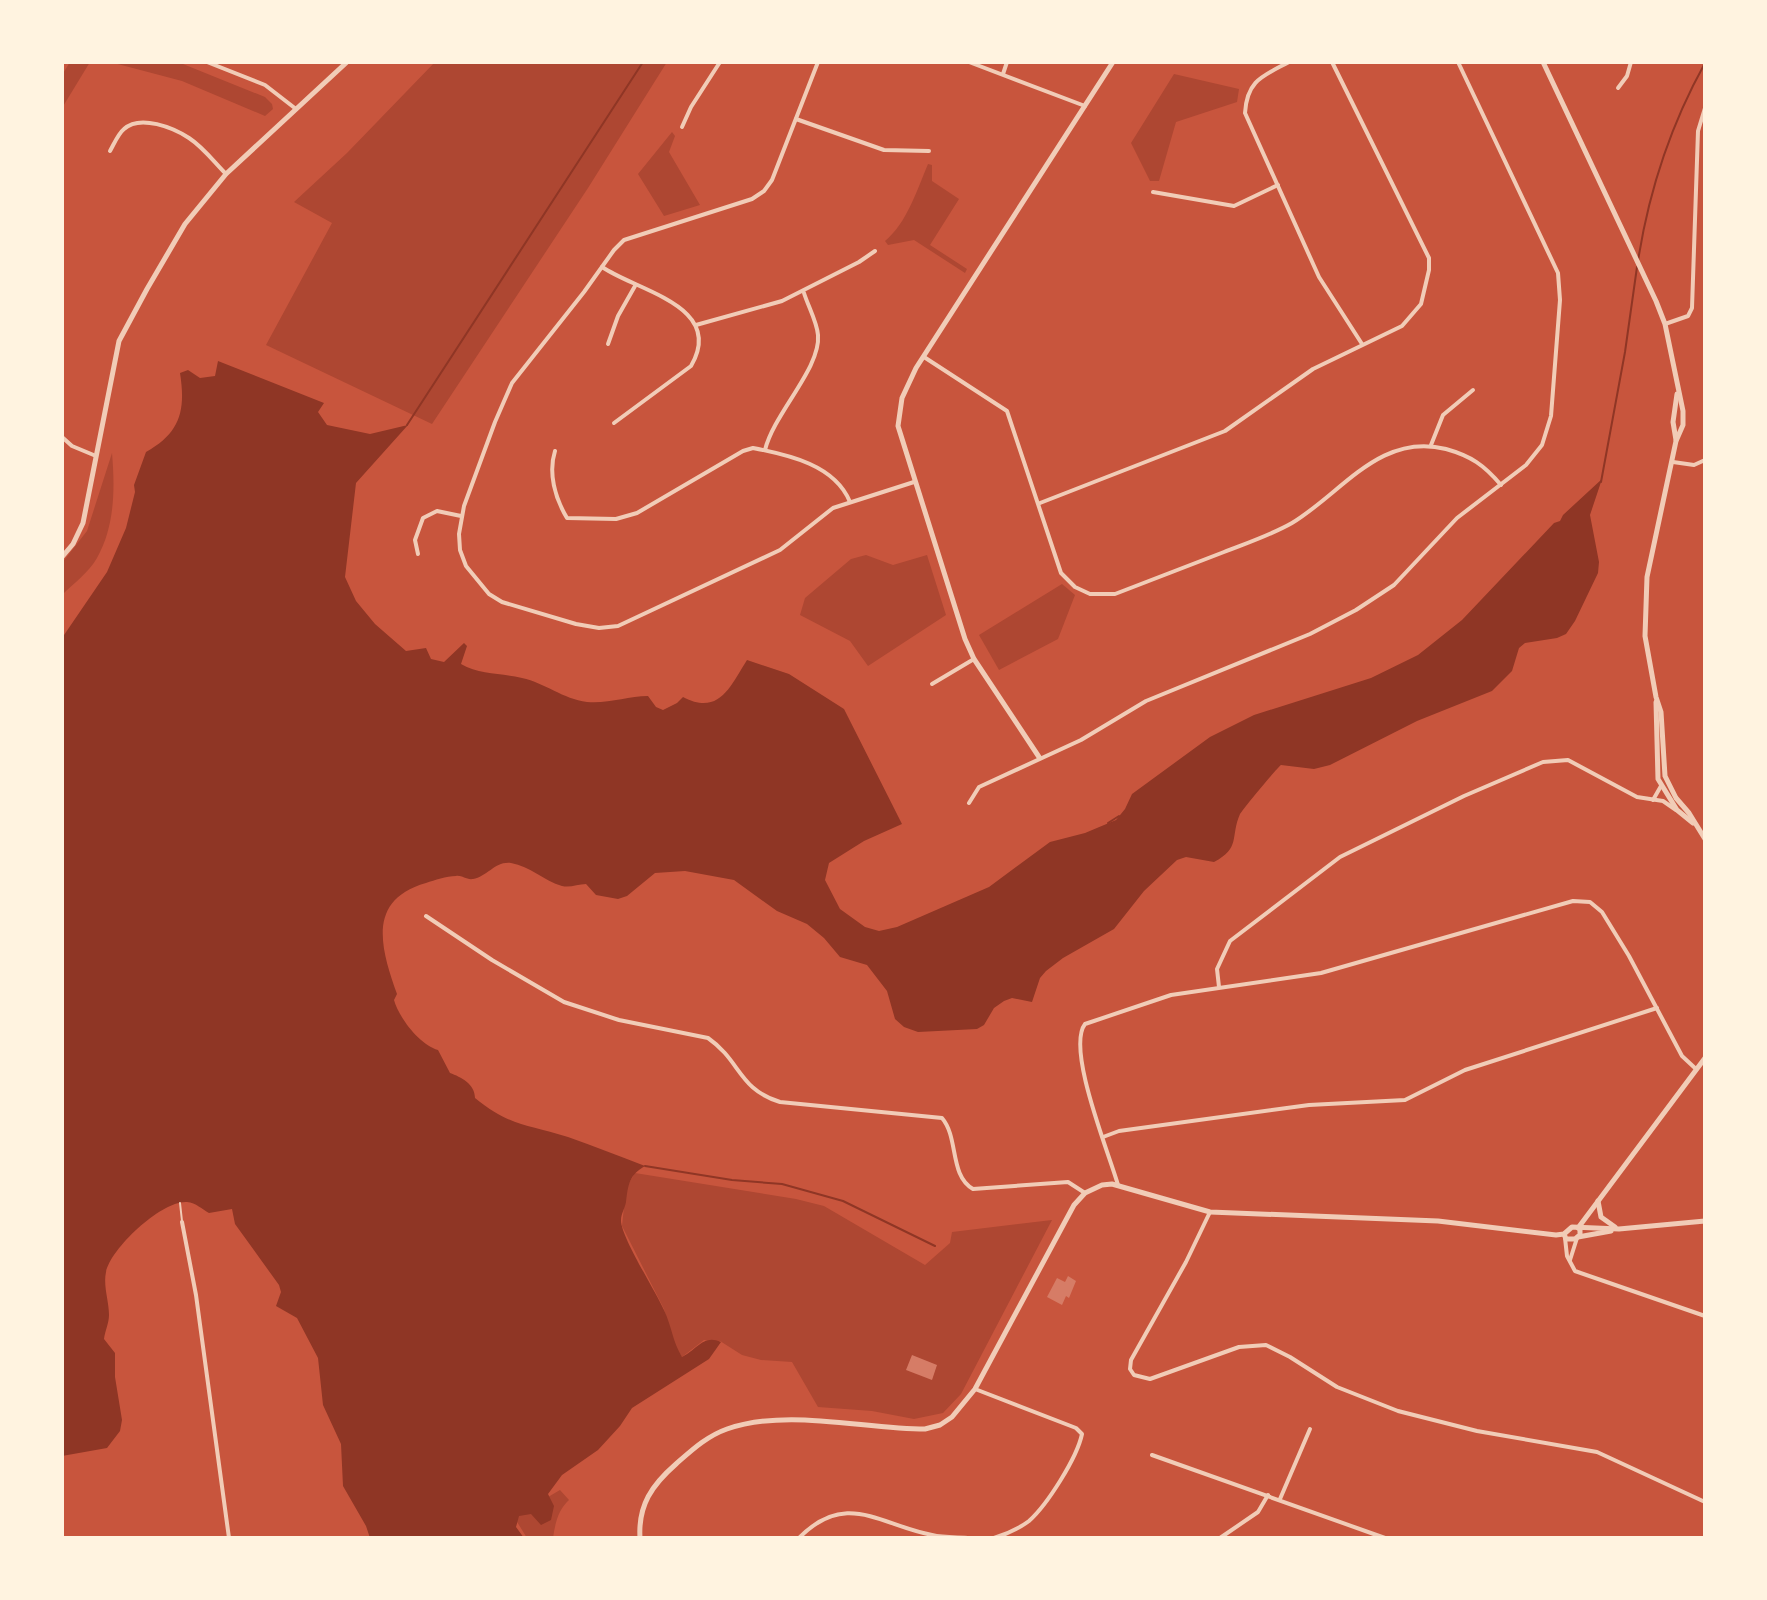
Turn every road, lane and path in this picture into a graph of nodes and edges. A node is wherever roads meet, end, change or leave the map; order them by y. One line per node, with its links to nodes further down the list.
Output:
1 (207, 62): 17 (street)
2 (347, 62): 17 (street)
3 (720, 62): 19 (street)
4 (818, 62): 18 (street)
5 (969, 62): 13 (street)
6 (1007, 62): 13 (street)
7 (1113, 62): 15 (street)
8 (1289, 62): 23 (street)
9 (1332, 62): 32 (street)
10 (1458, 62): 46 (street)
11 (1543, 62): 29 (street)
12 (1631, 62): 14 (street)
13 (1003, 74): 15 (street)
14 (1618, 88)
15 (1085, 106): 33 (street)
16 (1705, 108): 29 (street)
17 (296, 109): 22 (street)
18 (796, 119): 21 (street); 26 (street)
19 (682, 127)
20 (110, 151): 22 (street)
21 (929, 151)
22 (226, 174): 42 (street)
23 (1278, 185): 24 (street); 32 (street)
24 (1153, 192)
25 (875, 251): 28 (street)
26 (602, 267): 27 (street); 49 (street)
27 (635, 286): 30 (street); 31 (street)
28 (803, 292): 30 (street); 40 (street)
29 (1665, 324): 35 (street)
30 (696, 325): 36 (street)
31 (608, 344)
32 (1362, 344): 48 (street)
33 (924, 357): 45 (street); 48 (street)
34 (1473, 390): 39 (street)
35 (1678, 392): 38 (street); 38 (street)
36 (614, 423)
37 (62, 437): 42 (street)
38 (1676, 441): 44 (street)
39 (1431, 445): 46 (street); 48 (street)
40 (765, 450): 41 (street); 47 (street)
41 (555, 451)
42 (96, 456): 51 (street)
43 (1705, 460): 44 (street)
44 (1673, 462): 54 (street)
45 (914, 482): 47 (street); 52 (street)
46 (1501, 485): 55 (street)
47 (850, 502): 49 (street)
48 (1040, 503)
49 (461, 516): 50 (street)
50 (418, 554)
51 (62, 557)
52 (974, 659): 53 (street); 55 (street)
53 (932, 684)
54 (1656, 697): 56 (street); 60 (street)
55 (1039, 757): 58 (street)
56 (1661, 786): 57 (street); 59 (street)
57 (1653, 800): 59 (street); 63 (street)
58 (969, 803)
59 (1677, 810): 60 (street)
60 (1695, 824): 61 (street)
61 (1705, 839)
62 (426, 916): 69 (street)
63 (1219, 987): 64 (street); 67 (street)
64 (1657, 1008): 66 (street); 67 (street)
65 (1705, 1058): 66 (street)
66 (1696, 1069): 70 (street)
67 (1103, 1137): 68 (street)
68 (1118, 1185): 69 (street); 72 (street)
69 (1085, 1193): 81 (street)
70 (1598, 1201): 75 (street); 76 (street)
71 (180, 1203): 74 (lane)
72 (1210, 1212): 77 (street); 86 (street)
73 (1705, 1221): 76 (street)
74 (182, 1222): 87 (street)
75 (1579, 1228): 76 (street); 77 (street); 78 (street)
76 (1619, 1229): 78 (street)
77 (1564, 1236): 78 (street); 79 (street)
78 (1578, 1237): 79 (street)
79 (1570, 1262): 80 (street)
80 (1705, 1316)
81 (975, 1389): 88 (street); 91 (street)
82 (1310, 1429): 85 (street)
83 (1152, 1455): 84 (street)
84 (1268, 1495): 85 (street); 92 (street)
85 (1280, 1499): 93 (street)
86 (1705, 1502)
87 (229, 1538)
88 (640, 1538)
89 (799, 1538): 90 (street)
90 (970, 1538)
91 (994, 1538)
92 (1220, 1538)
93 (1385, 1538)

